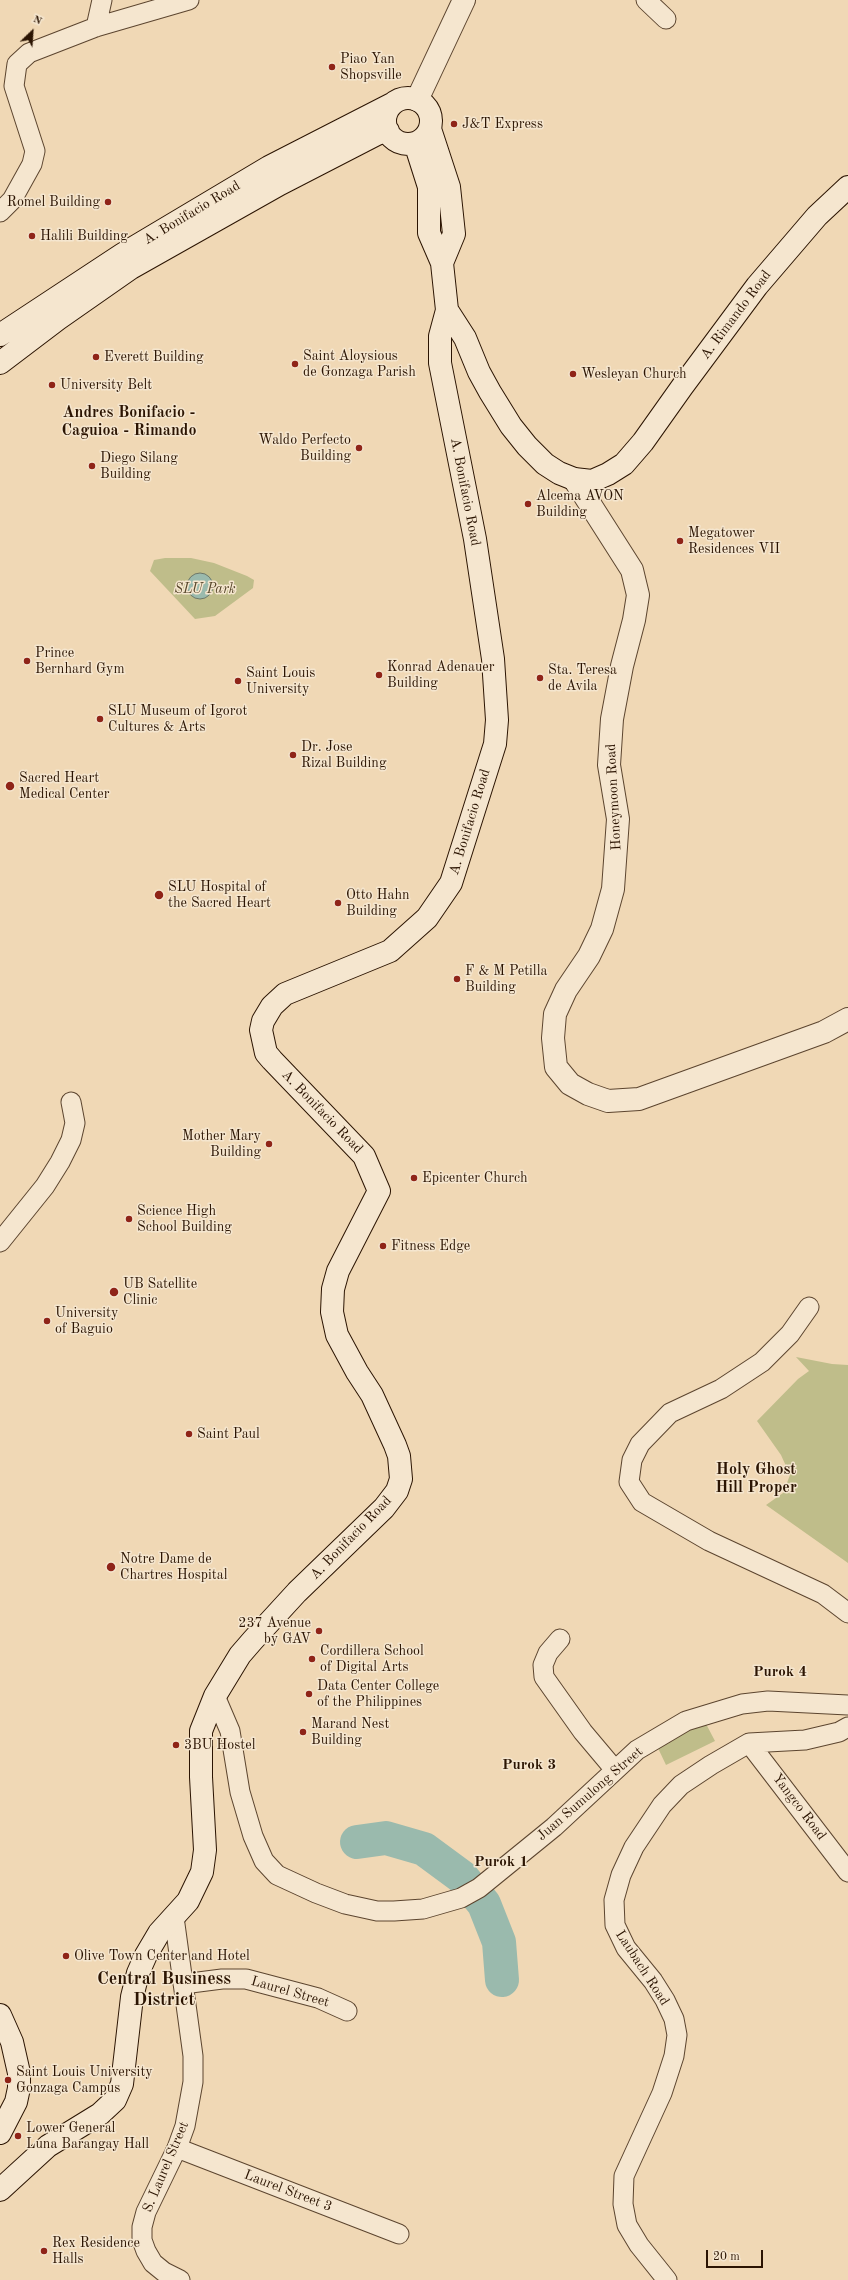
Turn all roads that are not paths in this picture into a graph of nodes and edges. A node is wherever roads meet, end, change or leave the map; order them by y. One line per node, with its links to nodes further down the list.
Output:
1 (102, 0): 6 (street)
2 (189, 0): 6 (street)
3 (464, 0): 7 (main road)
4 (646, 0): 5 (street)
5 (666, 19)
6 (96, 27): 12 (street)
7 (417, 100): 8 (main road); 10 (main road)
8 (392, 104): 9 (main road); 14 (main road, A. Bonifacio Road)
9 (388, 131): 10 (main road); 15 (main road, A. Bonifacio Road)
10 (423, 136): 13 (main road, A. Bonifacio Road)
11 (848, 187): 16 (main road, A. Rimando Road)
12 (0, 212)
13 (447, 310): 16 (main road, A. Rimando Road); 23 (main road, A. Bonifacio Road)
14 (0, 335)
15 (0, 362)
16 (574, 480): 17 (main road, Honeymoon Road)
17 (848, 1020)
18 (71, 1102): 19 (street)
19 (0, 1242)
20 (809, 1307): 21 (street)
21 (848, 1613)
22 (560, 1639): 27 (street)
23 (215, 1696): 27 (street, Juan Sumulong Street); 29 (main road, A. Bonifacio Road)
24 (848, 1705): 27 (street, Juan Sumulong Street)
25 (848, 1727): 26 (street, Laubach Road)
26 (749, 1743): 28 (street, Yangco Road); 38 (street, Laubach Road)
27 (615, 1770)
28 (848, 1872)
29 (174, 1917): 30 (street, S. Laurel Street); 35 (main road, A. Bonifacio Road)
30 (183, 1984): 31 (street, Laurel Street); 34 (street, S. Laurel Street)
31 (347, 2011)
32 (0, 2015): 33 (main road)
33 (0, 2133)
34 (177, 2148): 36 (street, Laurel Street 3); 37 (street, S. Laurel Street)
35 (0, 2190)
36 (399, 2234)
37 (180, 2280)
38 (667, 2280)

